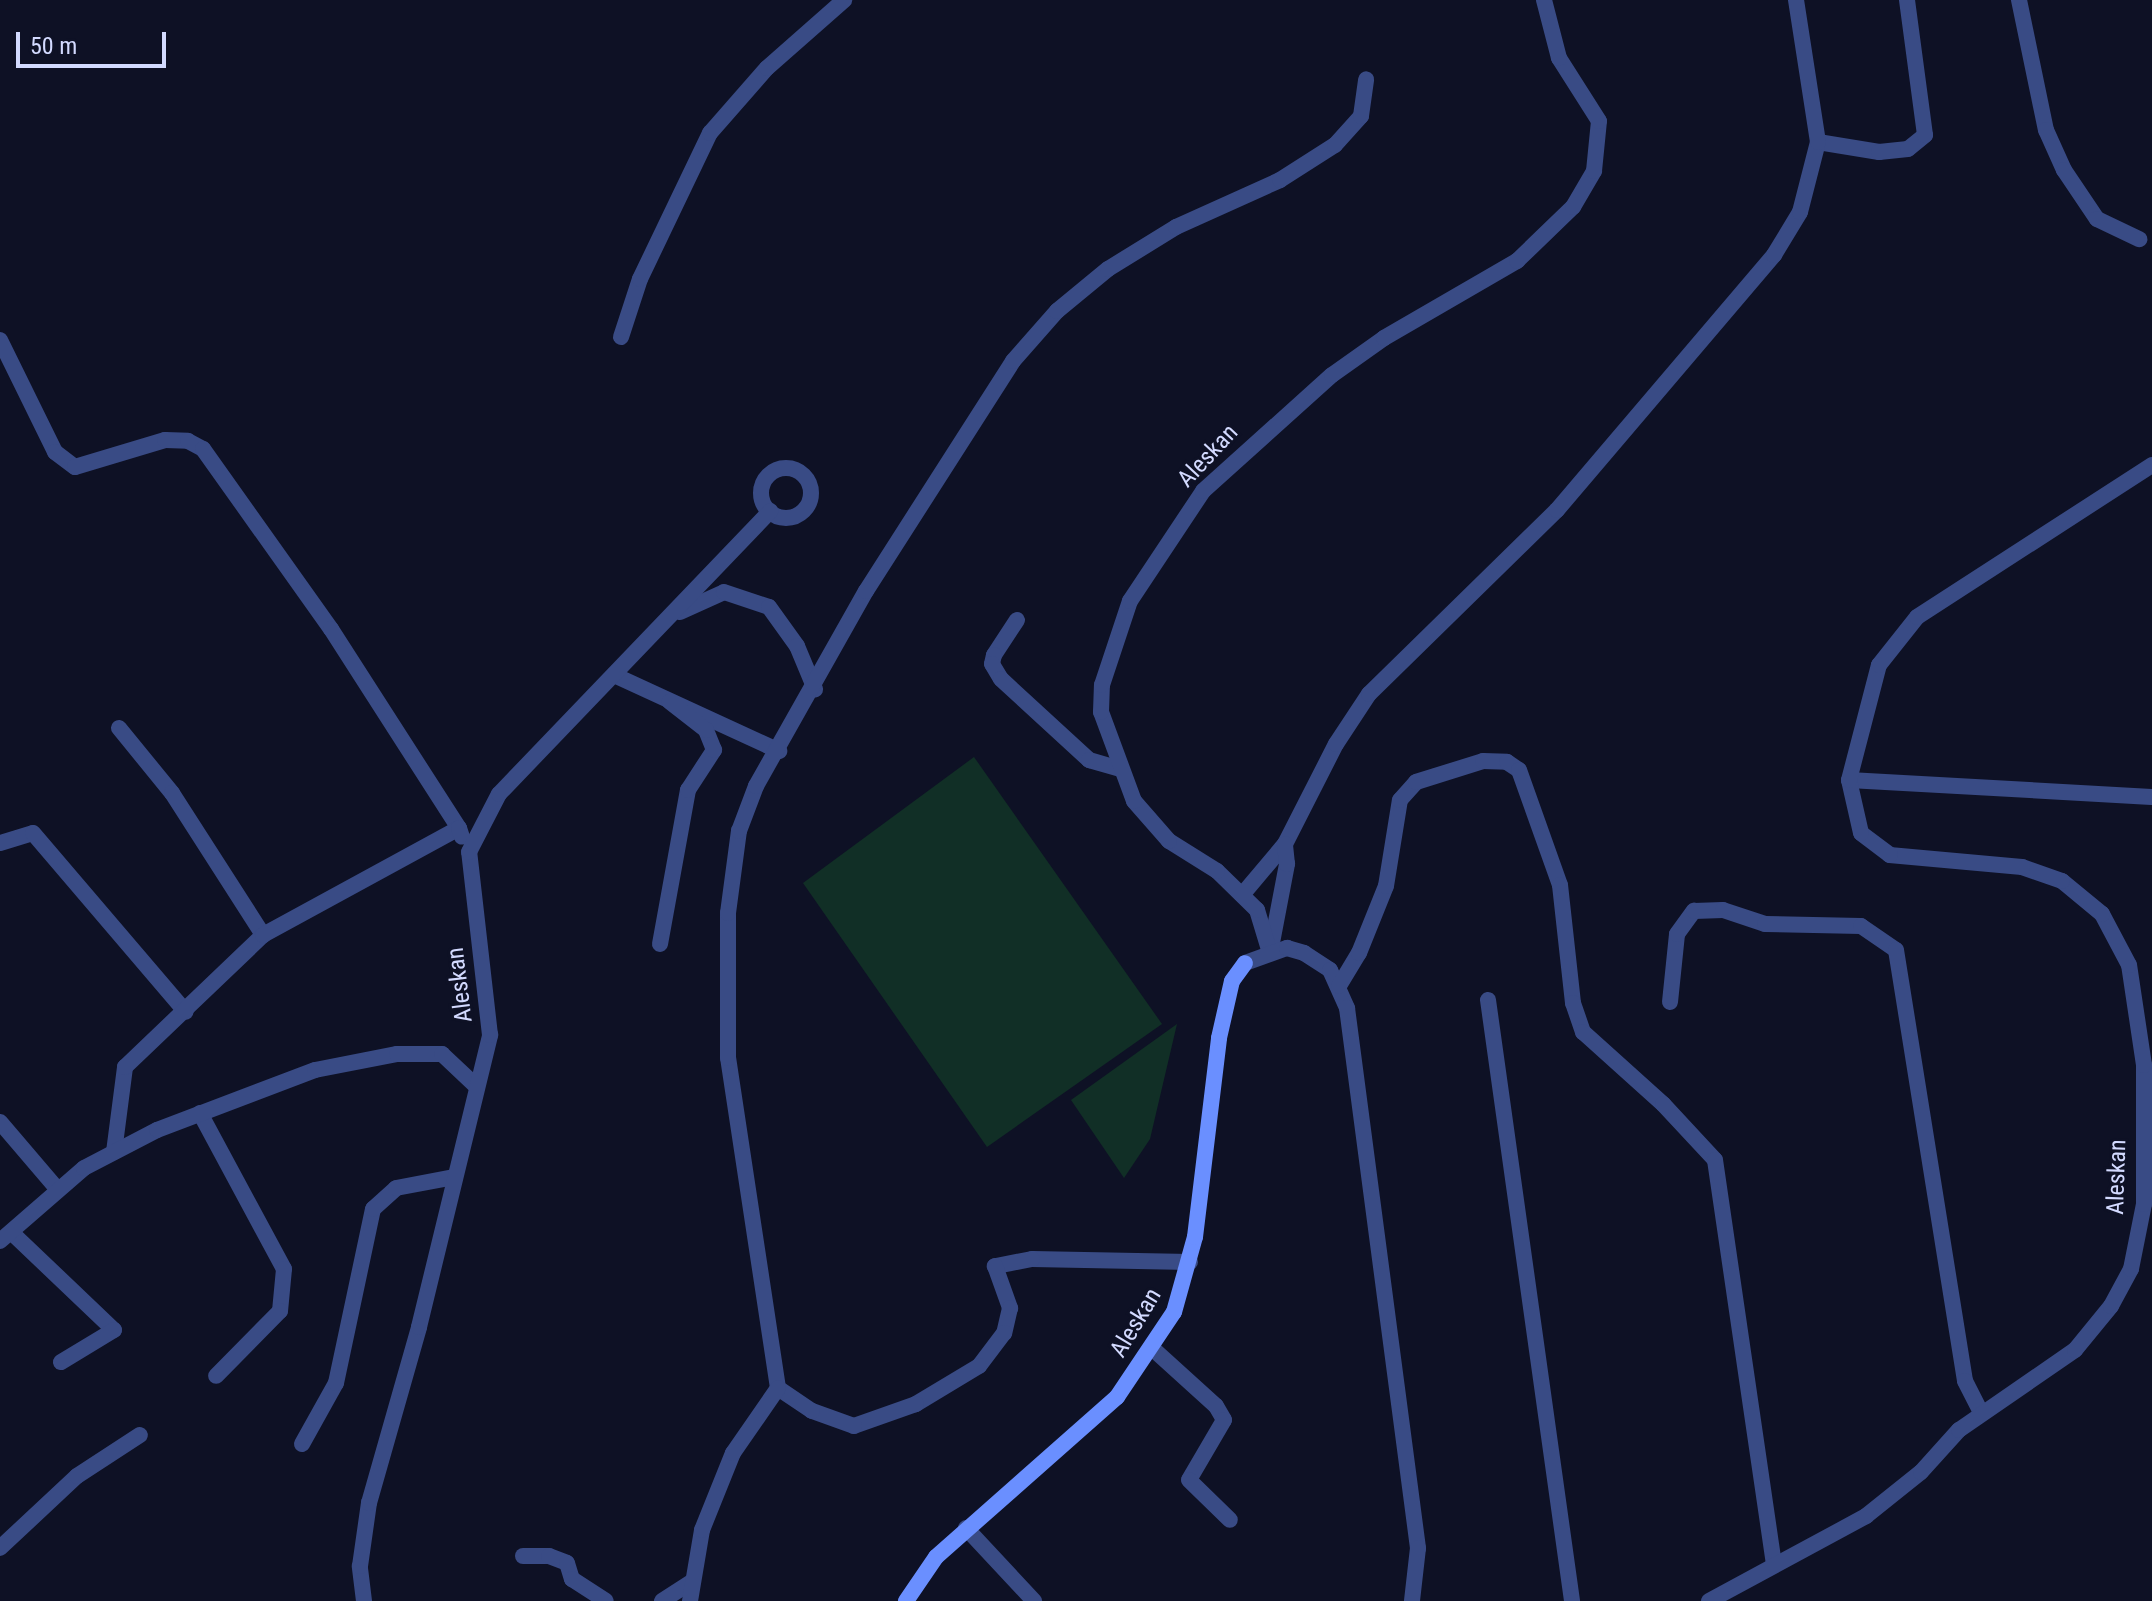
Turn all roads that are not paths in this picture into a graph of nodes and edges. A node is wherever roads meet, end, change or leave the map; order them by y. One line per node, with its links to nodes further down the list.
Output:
1 (844, 0): 9 (street)
2 (1544, 0): 20 (street, Aleskan)
3 (1796, 0): 7 (street)
4 (1907, 0): 7 (street)
5 (2019, 0): 8 (street)
6 (1366, 79): 16 (street)
7 (1818, 142): 25 (street)
8 (2139, 239)
9 (621, 337)
10 (0, 340): 23 (street, Aleskan)
11 (2152, 465): 21 (street)
12 (770, 511): 13 (street)
13 (667, 619): 15 (street); 16 (street)
14 (1017, 620): 20 (street)
15 (614, 675): 17 (street); 26 (street)
16 (815, 689): 19 (street)
17 (670, 702): 19 (street); 29 (street)
18 (119, 728): 28 (street)
19 (779, 751): 46 (street)
20 (1120, 769): 27 (street, Aleskan)
21 (1849, 780): 22 (street); 47 (street, Aleskan)
22 (2152, 797)
23 (459, 828): 26 (street, Aleskan); 28 (street)
24 (0, 843): 34 (street)
25 (1285, 844): 27 (street); 30 (street)
26 (469, 852): 35 (street, Aleskan)
27 (1242, 895): 30 (street, Aleskan)
28 (263, 935): 34 (street)
29 (660, 944)
30 (1270, 953): 31 (street, Aleskan); 42 (street, Aleskan)
31 (1339, 986): 54 (street); 62 (street)
32 (1488, 1000): 63 (street)
33 (1670, 1002): 47 (street)
34 (186, 1012): 38 (street)
35 (477, 1087): 36 (street); 39 (street, Aleskan)
36 (200, 1113): 38 (street); 45 (street)
37 (0, 1122): 40 (street)
38 (114, 1152): 40 (street)
39 (455, 1177): 49 (street); 56 (street, Aleskan)
40 (58, 1190): 41 (street)
41 (5, 1236): 44 (street)
42 (1190, 1262): 43 (street, Aleskan); 46 (street)
43 (1152, 1348): 50 (street); 51 (street, Aleskan)
44 (61, 1362)
45 (216, 1376)
46 (778, 1388): 55 (street)
47 (1981, 1413): 54 (street, Aleskan)
48 (140, 1435): 52 (street)
49 (302, 1444)
50 (1230, 1520)
51 (966, 1528): 60 (street, Aleskan); 61 (street)
52 (0, 1548)
53 (523, 1556): 57 (street)
54 (1774, 1562): 64 (street, Aleskan)
55 (693, 1581): 58 (street); 59 (street)
56 (364, 1601)
57 (606, 1601)
58 (662, 1601)
59 (690, 1601)
60 (906, 1601)
61 (1034, 1601)
62 (1412, 1601)
63 (1572, 1601)
64 (1709, 1601)

